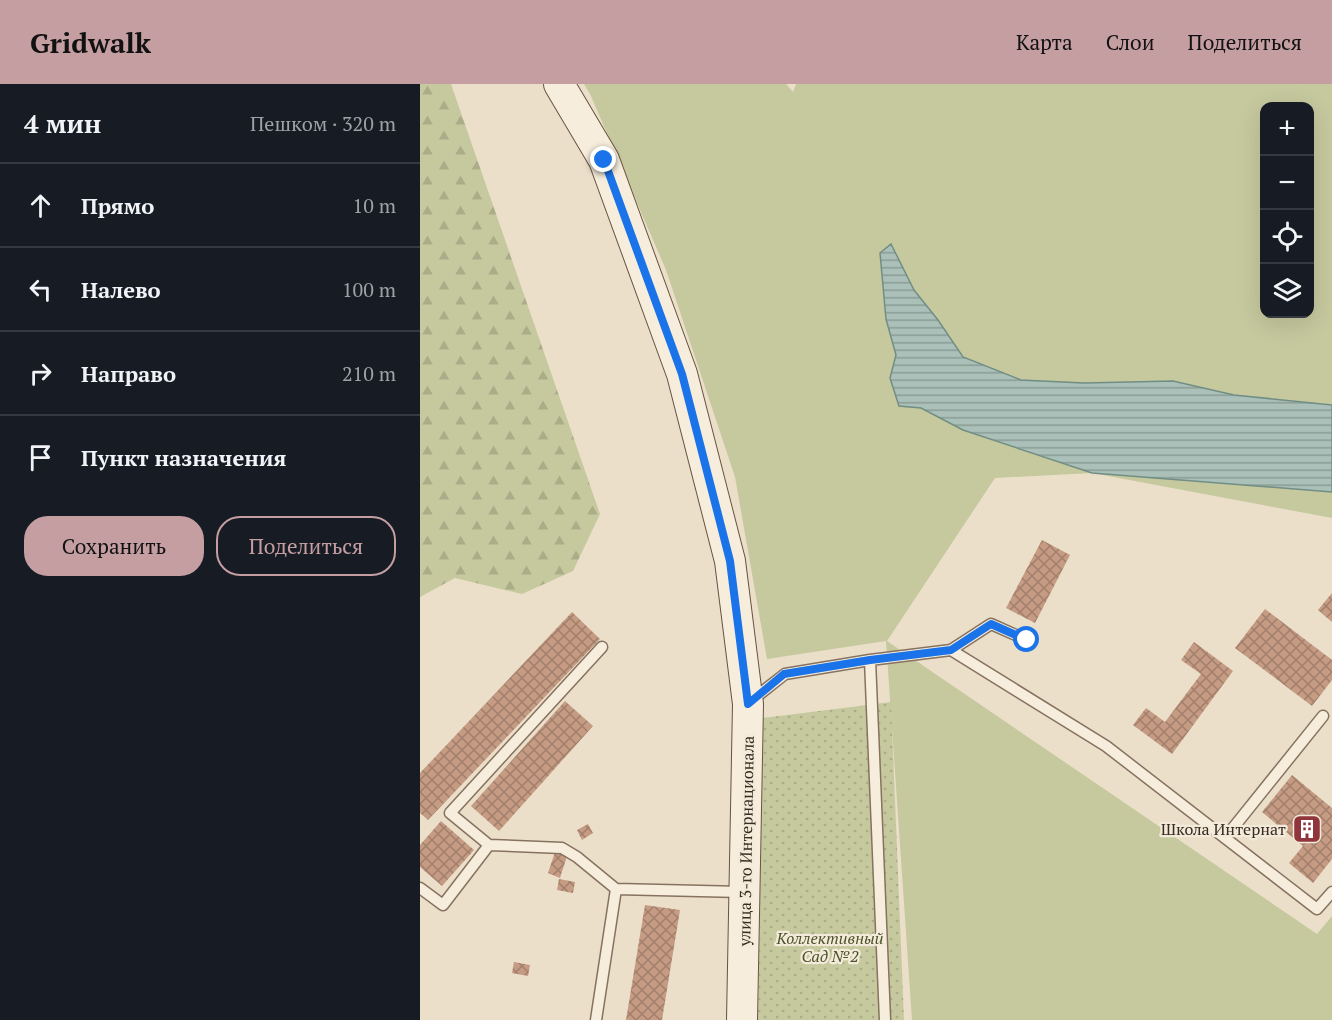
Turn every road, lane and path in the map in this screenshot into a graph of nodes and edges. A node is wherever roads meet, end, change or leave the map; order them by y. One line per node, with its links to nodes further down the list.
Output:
1 (559, 84): 6 (main road, улица 3-го Интернационала)
2 (1027, 640): 4 (lane)
3 (602, 647): 9 (lane)
4 (951, 650): 5 (lane); 8 (lane)
5 (870, 660): 6 (lane); 16 (lane)
6 (748, 704): 12 (main road, улица 3-го Интернационала)
7 (1323, 716): 8 (lane)
8 (1225, 838): 13 (lane)
9 (489, 845): 10 (lane); 11 (lane)
10 (420, 888)
11 (616, 889): 12 (lane); 14 (lane)
12 (745, 892): 15 (main road, улица 3-го Интернационала)
13 (1332, 892)
14 (596, 1020)
15 (742, 1020)
16 (885, 1020)

